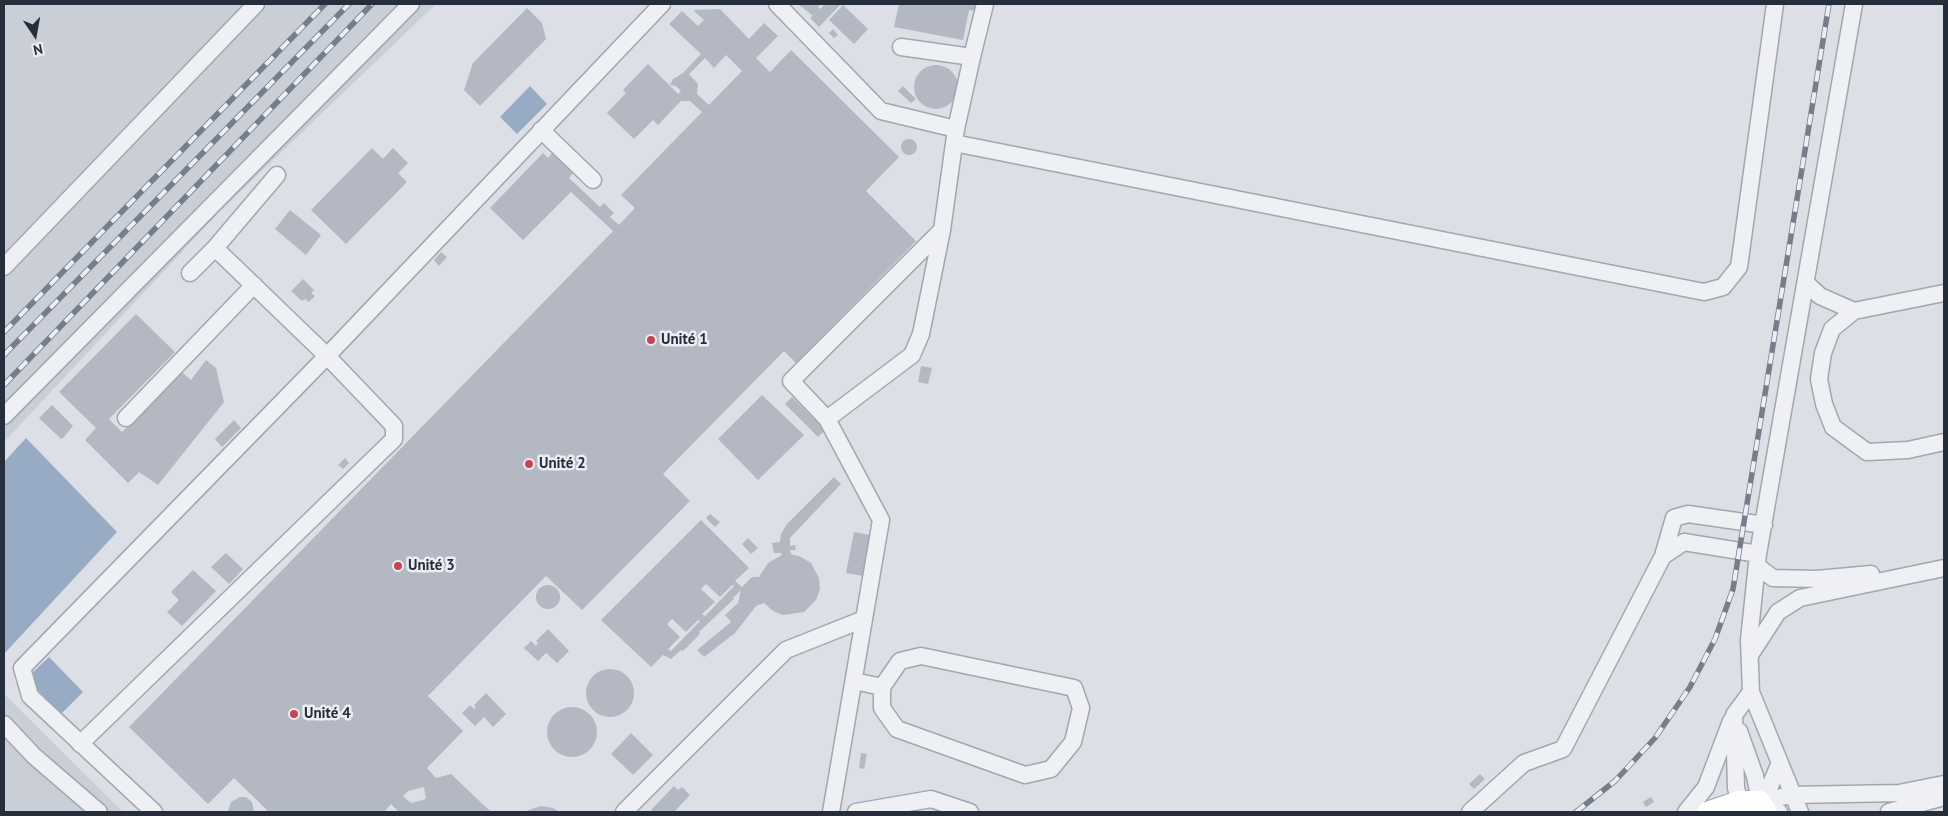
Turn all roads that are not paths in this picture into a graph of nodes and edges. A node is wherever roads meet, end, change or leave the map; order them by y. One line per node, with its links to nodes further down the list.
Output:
1 (256, 4): 16 (street)
2 (411, 4): 23 (street)
3 (662, 4): 10 (street)
4 (777, 4): 11 (street)
5 (984, 4): 9 (street)
6 (1775, 4): 11 (street)
7 (1854, 4): 18 (street)
8 (901, 47): 9 (street)
9 (972, 57): 11 (street)
10 (541, 130): 13 (street); 22 (street)
11 (955, 136): 14 (street)
12 (277, 175): 15 (street)
13 (593, 180)
14 (942, 230): 25 (street); 25 (street)
15 (215, 248): 17 (street); 19 (street)
16 (4, 267)
17 (190, 274)
18 (1806, 283): 21 (street); 27 (street)
19 (254, 286): 22 (street); 24 (street)
20 (1944, 293): 21 (street)
21 (1854, 312): 26 (street)
22 (327, 356): 39 (street); 39 (street)
23 (4, 416)
24 (126, 418)
25 (827, 419): 32 (street)
26 (1944, 442)
27 (1764, 524): 28 (street); 29 (street)
28 (1663, 556): 29 (street); 51 (street)
29 (1758, 560): 30 (street); 33 (street)
30 (1944, 560)
31 (1944, 568): 33 (street)
32 (864, 619): 34 (street); 47 (street)
33 (1750, 655): 36 (street)
34 (854, 681): 35 (street); 48 (street)
35 (882, 686): 35 (street)
36 (1751, 692): 37 (street); 40 (street)
37 (1734, 714): 44 (street); 52 (street)
38 (4, 724): 45 (street)
39 (80, 744): 46 (street)
40 (1779, 766): 42 (street); 44 (street)
41 (1944, 784): 42 (street)
42 (1792, 795): 44 (street); 55 (street)
43 (1944, 797): 56 (street)
44 (1752, 808): 53 (main road); 54 (street)
45 (99, 812)
46 (154, 812)
47 (624, 812)
48 (832, 812)
49 (856, 812): 50 (street)
50 (970, 812)
51 (1470, 812)
52 (1686, 812)
53 (1707, 812)
54 (1779, 812)
55 (1800, 812)
56 (1889, 812)

